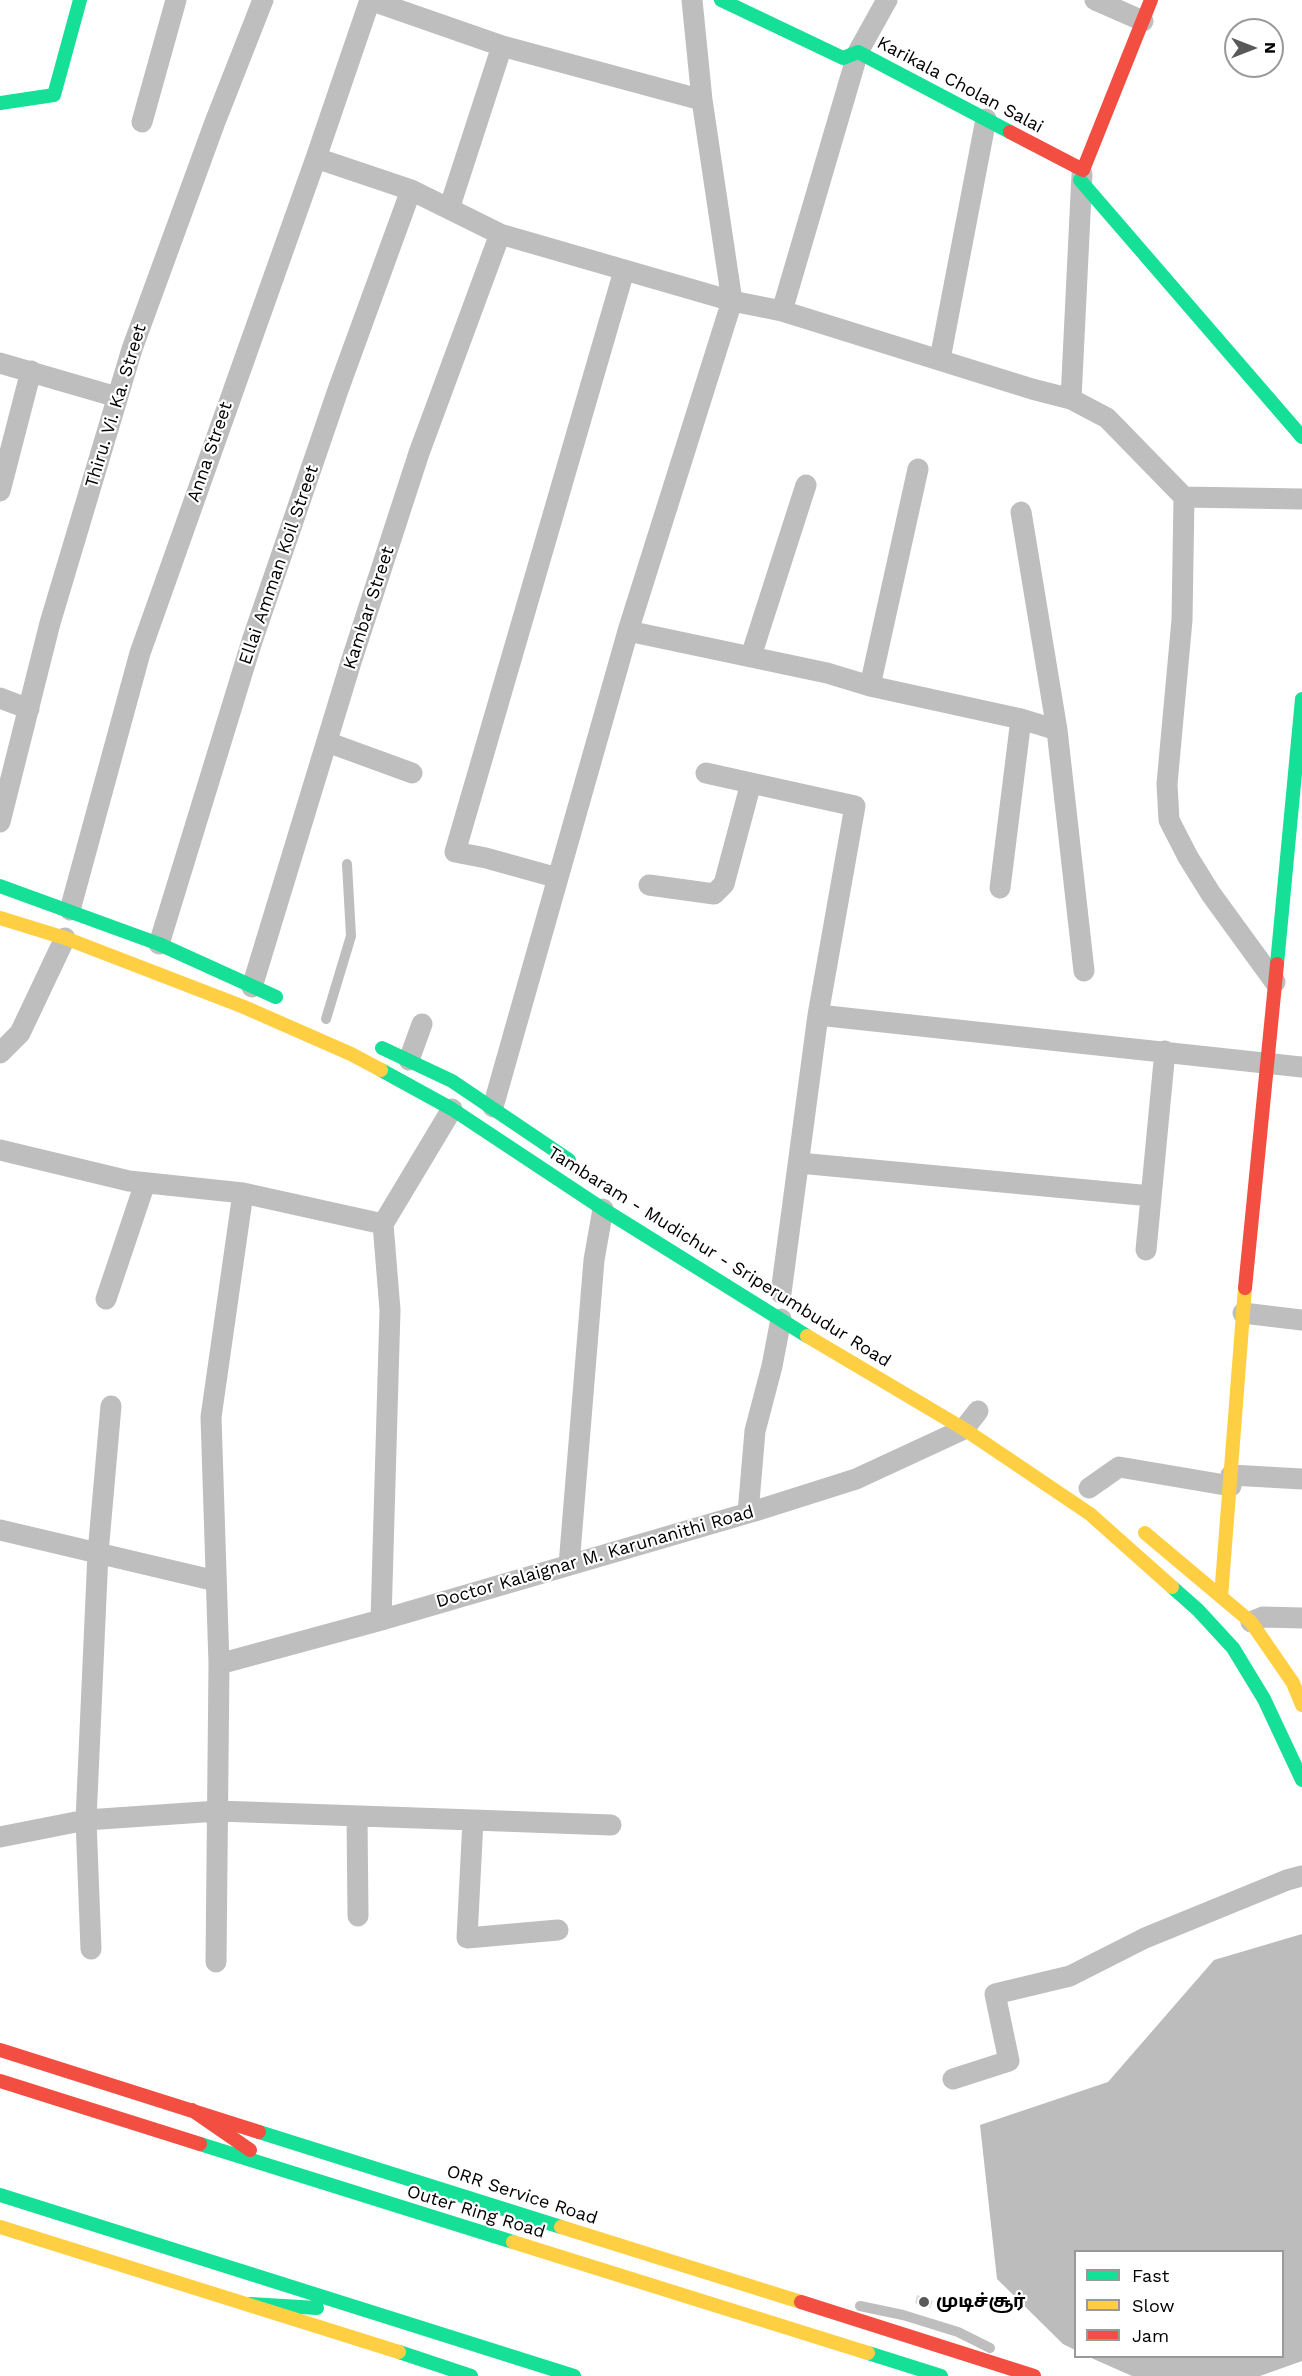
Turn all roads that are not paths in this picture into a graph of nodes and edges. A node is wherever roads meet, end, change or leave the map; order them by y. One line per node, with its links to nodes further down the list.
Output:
1 (80, 0): 14 (main road)
2 (176, 0): 16 (street)
3 (263, 0): 28 (street, Thiru. Vi. Ka. Street)
4 (692, 0): 13 (street)
5 (721, 0): 12 (main road, Karikala Cholan Salai)
6 (887, 0): 12 (street)
7 (1095, 0): 10 (street)
8 (1152, 0): 10 (main road)
9 (380, 2): 11 (street); 17 (street, Anna Street)
10 (1143, 21): 18 (main road)
11 (502, 46): 13 (street); 20 (street)
12 (858, 52): 15 (main road, Karikala Cholan Salai); 24 (street)
13 (702, 100): 23 (street)
14 (0, 103)
15 (986, 119): 18 (main road, Karikala Cholan Salai); 25 (street)
16 (142, 122)
17 (316, 158): 19 (street); 57 (street, Anna Street)
18 (1081, 175): 29 (street); 30 (main road, Karikala Cholan Salai)
19 (411, 190): 20 (street); 60 (street, Ellai Amman Koil Street)
20 (449, 209): 21 (street)
21 (500, 234): 22 (street); 45 (street, Kambar Street)
22 (624, 271): 23 (street); 52 (street)
23 (732, 301): 24 (street); 37 (street)
24 (782, 311): 25 (street)
25 (940, 359): 29 (street)
26 (0, 363): 27 (street)
27 (31, 371): 28 (street); 33 (street)
28 (117, 397): 42 (street, Thiru. Vi. Ka. Street)
29 (1071, 399): 34 (street)
30 (1302, 437)
31 (918, 470): 39 (street)
32 (806, 486): 38 (street)
33 (0, 491)
34 (1184, 497): 35 (street); 62 (street)
35 (1302, 499)
36 (1021, 512): 44 (street)
37 (628, 631): 38 (street); 52 (street)
38 (752, 656): 39 (street)
39 (870, 686): 43 (street)
40 (0, 698): 42 (street)
41 (1302, 699): 49 (main road)
42 (29, 710): 50 (street, Thiru. Vi. Ka. Street)
43 (1022, 719): 44 (street); 55 (street)
44 (1057, 730): 61 (street)
45 (327, 742): 46 (street); 63 (street, Kambar Street)
46 (412, 772)
47 (706, 773): 48 (street)
48 (750, 783): 53 (street); 65 (street)
49 (1298, 787): 56 (main road)
50 (0, 822)
51 (347, 864): 66 (lane)
52 (558, 878): 75 (street)
53 (649, 885)
54 (0, 886): 57 (main road)
55 (1000, 888)
56 (1292, 906): 62 (main road)
57 (70, 910): 59 (main road); 60 (main road)
58 (0, 918): 59 (main road, Tambaram - Mudichur - Sriperumbudur Road)
59 (65, 938): 71 (street); 76 (main road, Tambaram - Mudichur - Sriperumbudur Road)
60 (159, 944): 63 (main road)
61 (1084, 971)
62 (1275, 982): 73 (main road)
63 (252, 987): 64 (main road)
64 (284, 1001)
65 (818, 1015): 70 (street); 78 (street)
66 (320, 1017): 68 (main road)
67 (422, 1024): 72 (street)
68 (342, 1028)
69 (368, 1041): 72 (main road, Tambaram - Mudichur - Sriperumbudur Road)
70 (1165, 1051): 73 (street); 82 (street)
71 (0, 1053)
72 (409, 1060): 75 (main road, Tambaram - Mudichur - Sriperumbudur Road)
73 (1267, 1064): 74 (street); 88 (main road)
74 (1302, 1066)
75 (493, 1107): 79 (main road, Tambaram - Mudichur - Sriperumbudur Road)
76 (452, 1109): 83 (main road, Tambaram - Mudichur - Sriperumbudur Road); 84 (street)
77 (0, 1150): 80 (street)
78 (800, 1163): 82 (street); 86 (street)
79 (577, 1166)
80 (146, 1183): 81 (street); 87 (street)
81 (243, 1193): 84 (street); 102 (street)
82 (1151, 1196): 85 (street)
83 (603, 1209): 89 (main road, Tambaram - Mudichur - Sriperumbudur Road); 101 (street)
84 (383, 1224): 106 (street)
85 (1146, 1250)
86 (781, 1293)
87 (106, 1299)
88 (1243, 1312): 90 (street); 95 (main road)
89 (781, 1319): 93 (main road, Tambaram - Mudichur - Sriperumbudur Road); 97 (street)
90 (1302, 1320)
91 (111, 1407): 100 (street)
92 (977, 1411): 93 (street)
93 (964, 1429): 97 (street, Doctor Kalaignar M. Karunanithi Road); 104 (main road, Tambaram - Mudichur - Sriperumbudur Road)
94 (1302, 1479): 95 (street)
95 (1231, 1480): 96 (street); 103 (main road)
96 (1091, 1489)
97 (748, 1513): 101 (street, Doctor Kalaignar M. Karunanithi Road)
98 (1130, 1520): 103 (main road)
99 (0, 1530): 100 (street)
100 (98, 1553): 102 (street); 113 (street)
101 (569, 1565): 106 (street, Doctor Kalaignar M. Karunanithi Road)
102 (216, 1581): 108 (street)
103 (1221, 1598): 104 (main road); 107 (main road)
104 (1198, 1610): 110 (main road, Tambaram - Mudichur - Sriperumbudur Road)
105 (1302, 1618): 107 (street)
106 (381, 1620): 108 (street, Doctor Kalaignar M. Karunanithi Road)
107 (1251, 1622): 109 (main road)
108 (219, 1664): 111 (street)
109 (1302, 1705)
110 (1302, 1780)
111 (218, 1811): 112 (street); 113 (street); 121 (street)
112 (357, 1816): 114 (street); 118 (street)
113 (86, 1820): 116 (street); 120 (street)
114 (473, 1820): 115 (street); 119 (street)
115 (611, 1825)
116 (0, 1838)
117 (1302, 1875): 123 (street)
118 (358, 1916)
119 (558, 1930)
120 (91, 1949)
121 (216, 1962)
122 (0, 2050): 125 (main road, ORR Service Road)
123 (953, 2079)
124 (0, 2081): 126 (main road, Outer Ring Road)
125 (192, 2110): 126 (main road); 129 (main road, ORR Service Road)
126 (279, 2169): 135 (main road, Outer Ring Road)
127 (0, 2196): 131 (main road)
128 (0, 2227): 130 (main road)
129 (788, 2298): 132 (main road, ORR Service Road); 132 (lane)
130 (250, 2304): 131 (main road); 133 (main road)
131 (369, 2312): 134 (main road)
132 (1028, 2374)
133 (471, 2376)
134 (574, 2376)
135 (941, 2376)

